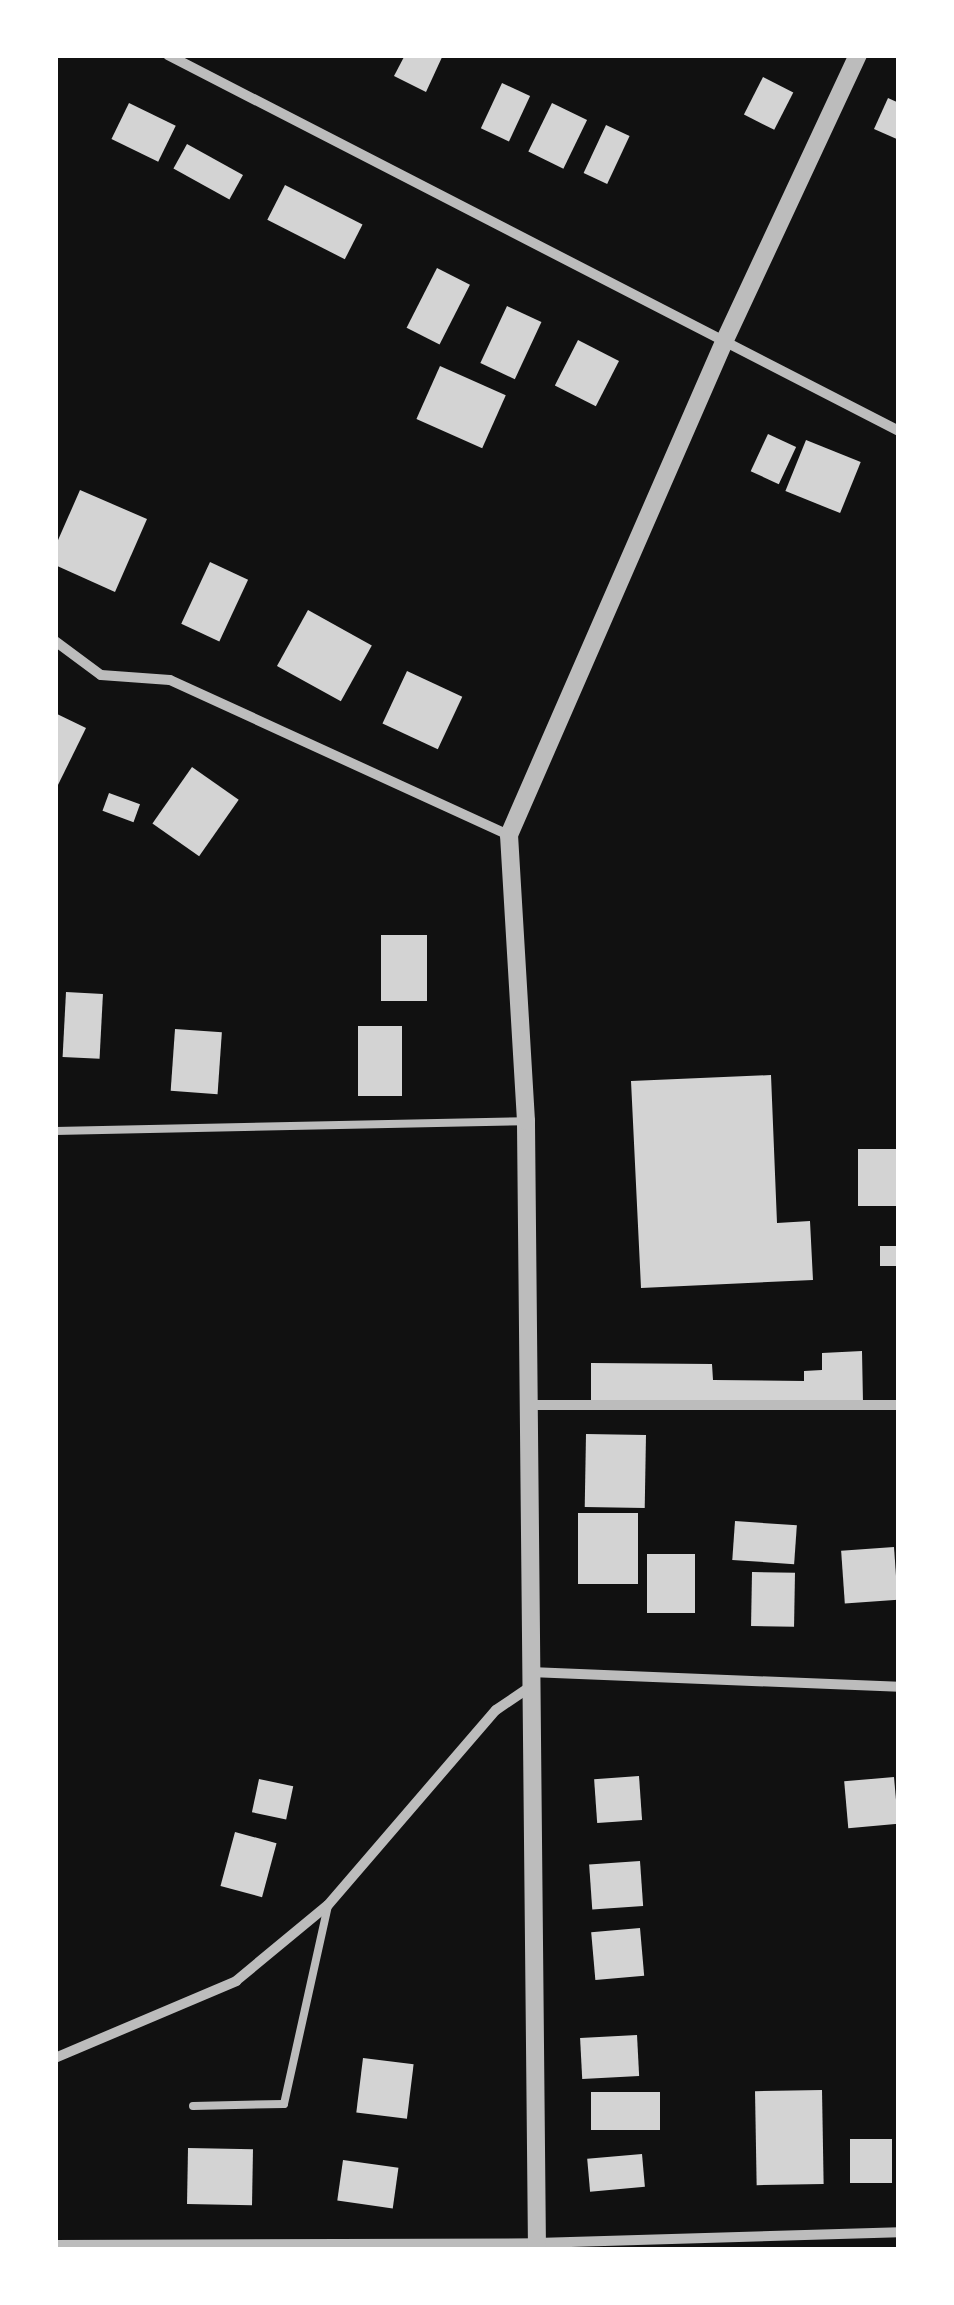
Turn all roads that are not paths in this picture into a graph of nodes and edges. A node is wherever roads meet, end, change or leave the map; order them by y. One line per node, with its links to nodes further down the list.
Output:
1 (168, 55): 3 (street)
2 (858, 55): 3 (street)
3 (724, 342): 4 (street); 6 (street)
4 (899, 432)
5 (55, 641): 6 (street)
6 (509, 835): 7 (street)
7 (526, 1121): 8 (lane); 9 (street)
8 (55, 1131)
9 (528, 1405): 10 (street); 11 (street)
10 (899, 1405)
11 (530, 1679): 12 (street); 13 (street); 18 (street)
12 (899, 1687)
13 (328, 1904): 14 (street); 15 (lane)
14 (55, 2058)
15 (193, 2106)
16 (899, 2232): 18 (street)
17 (55, 2245): 18 (street)
18 (537, 2247)

